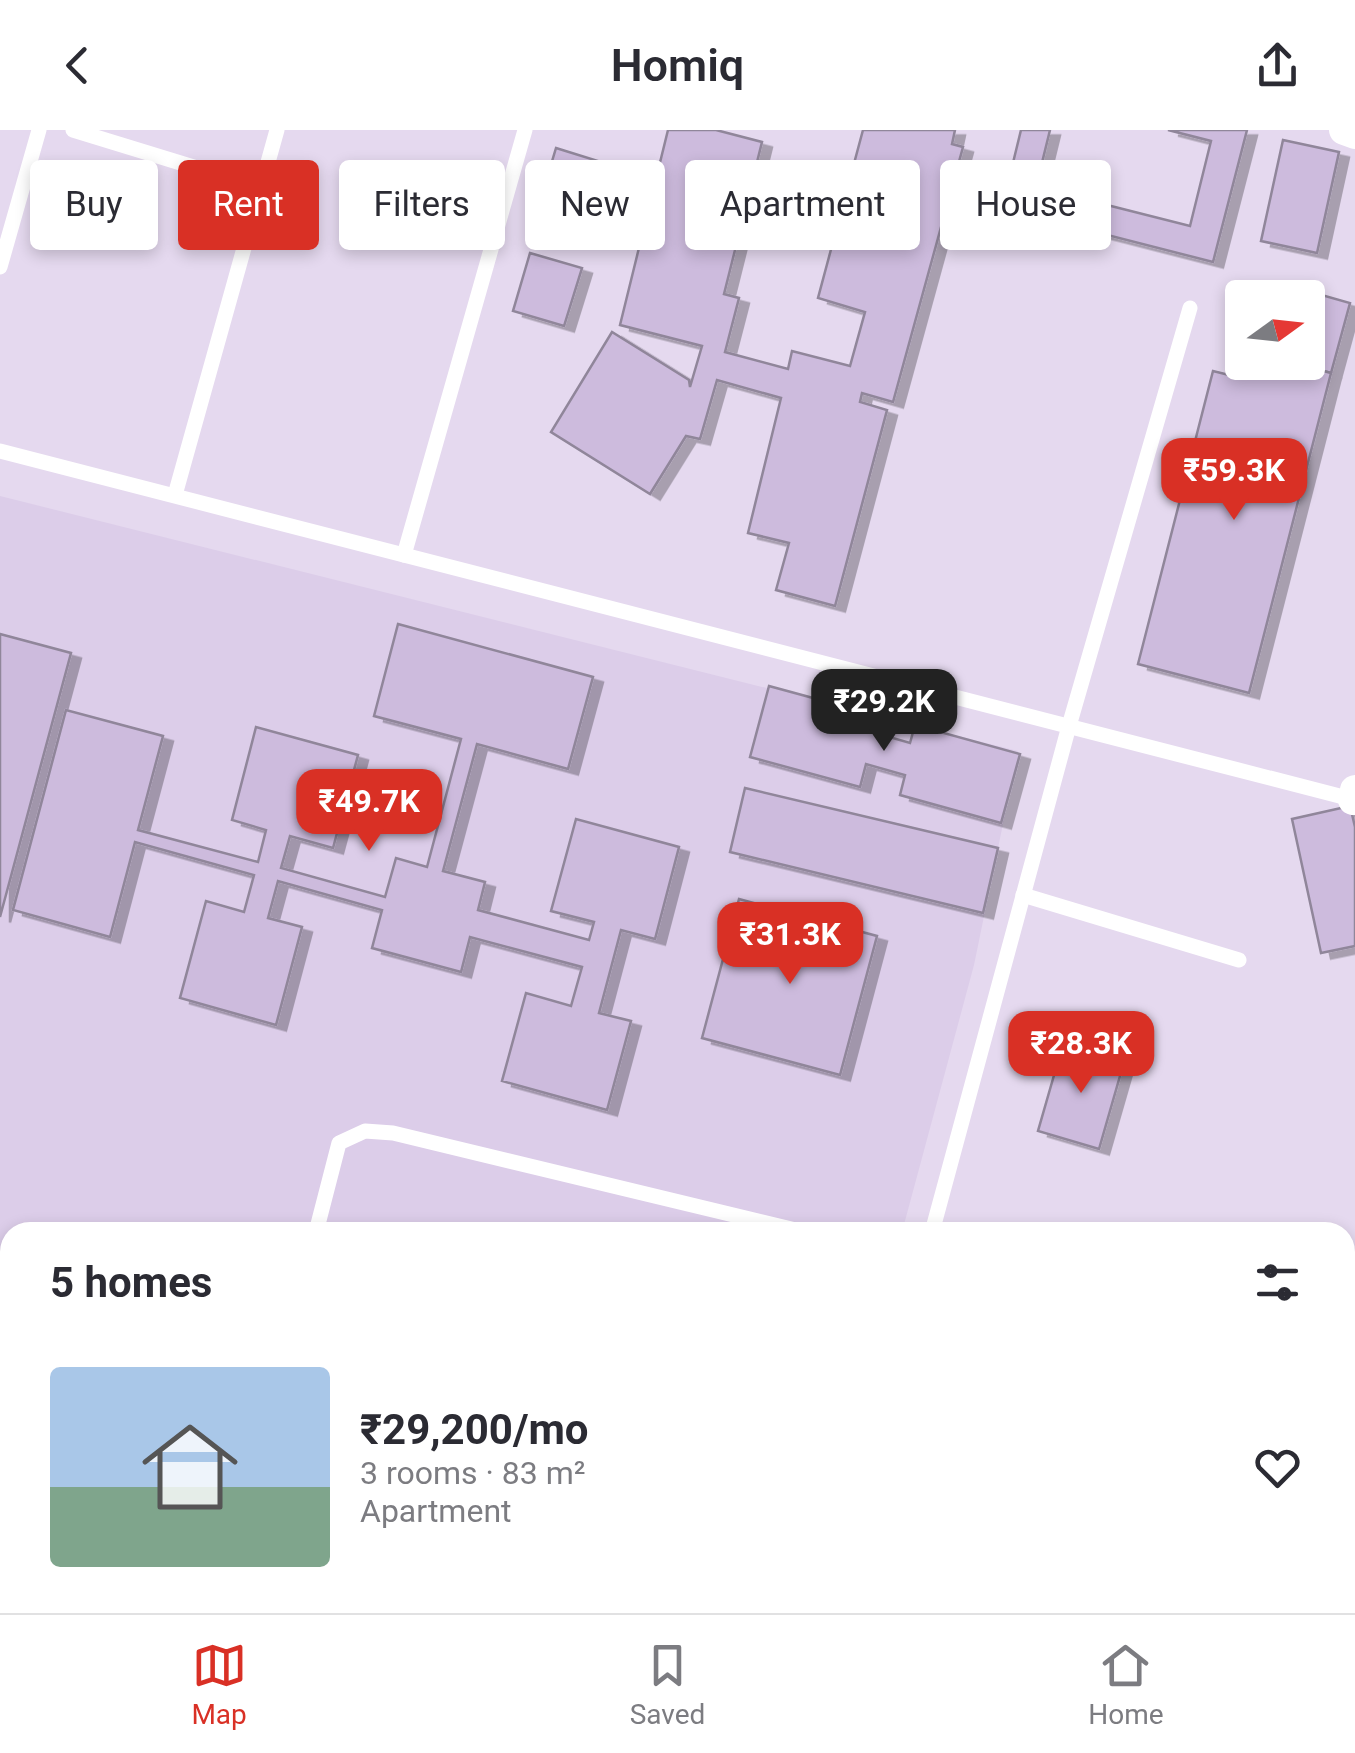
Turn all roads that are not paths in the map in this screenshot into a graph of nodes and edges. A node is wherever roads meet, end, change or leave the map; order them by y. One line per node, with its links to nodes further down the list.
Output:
1 (39, 130): 10 (lane)
2 (73, 130): 8 (lane)
3 (278, 130): 7 (lane)
4 (524, 130): 14 (lane)
5 (1344, 130): 6 (street)
6 (1355, 134)
7 (270, 160)
8 (178, 162)
9 (244, 250): 13 (lane)
10 (0, 267)
11 (1190, 308): 15 (lane)
12 (0, 450): 13 (lane)
13 (175, 496): 14 (lane)
14 (404, 555): 15 (lane)
15 (1069, 726): 16 (lane); 17 (lane)
16 (1354, 797)
17 (1023, 895): 18 (lane); 21 (lane)
18 (1240, 960)
19 (319, 1222): 20 (lane)
20 (763, 1222)
21 (935, 1222)

